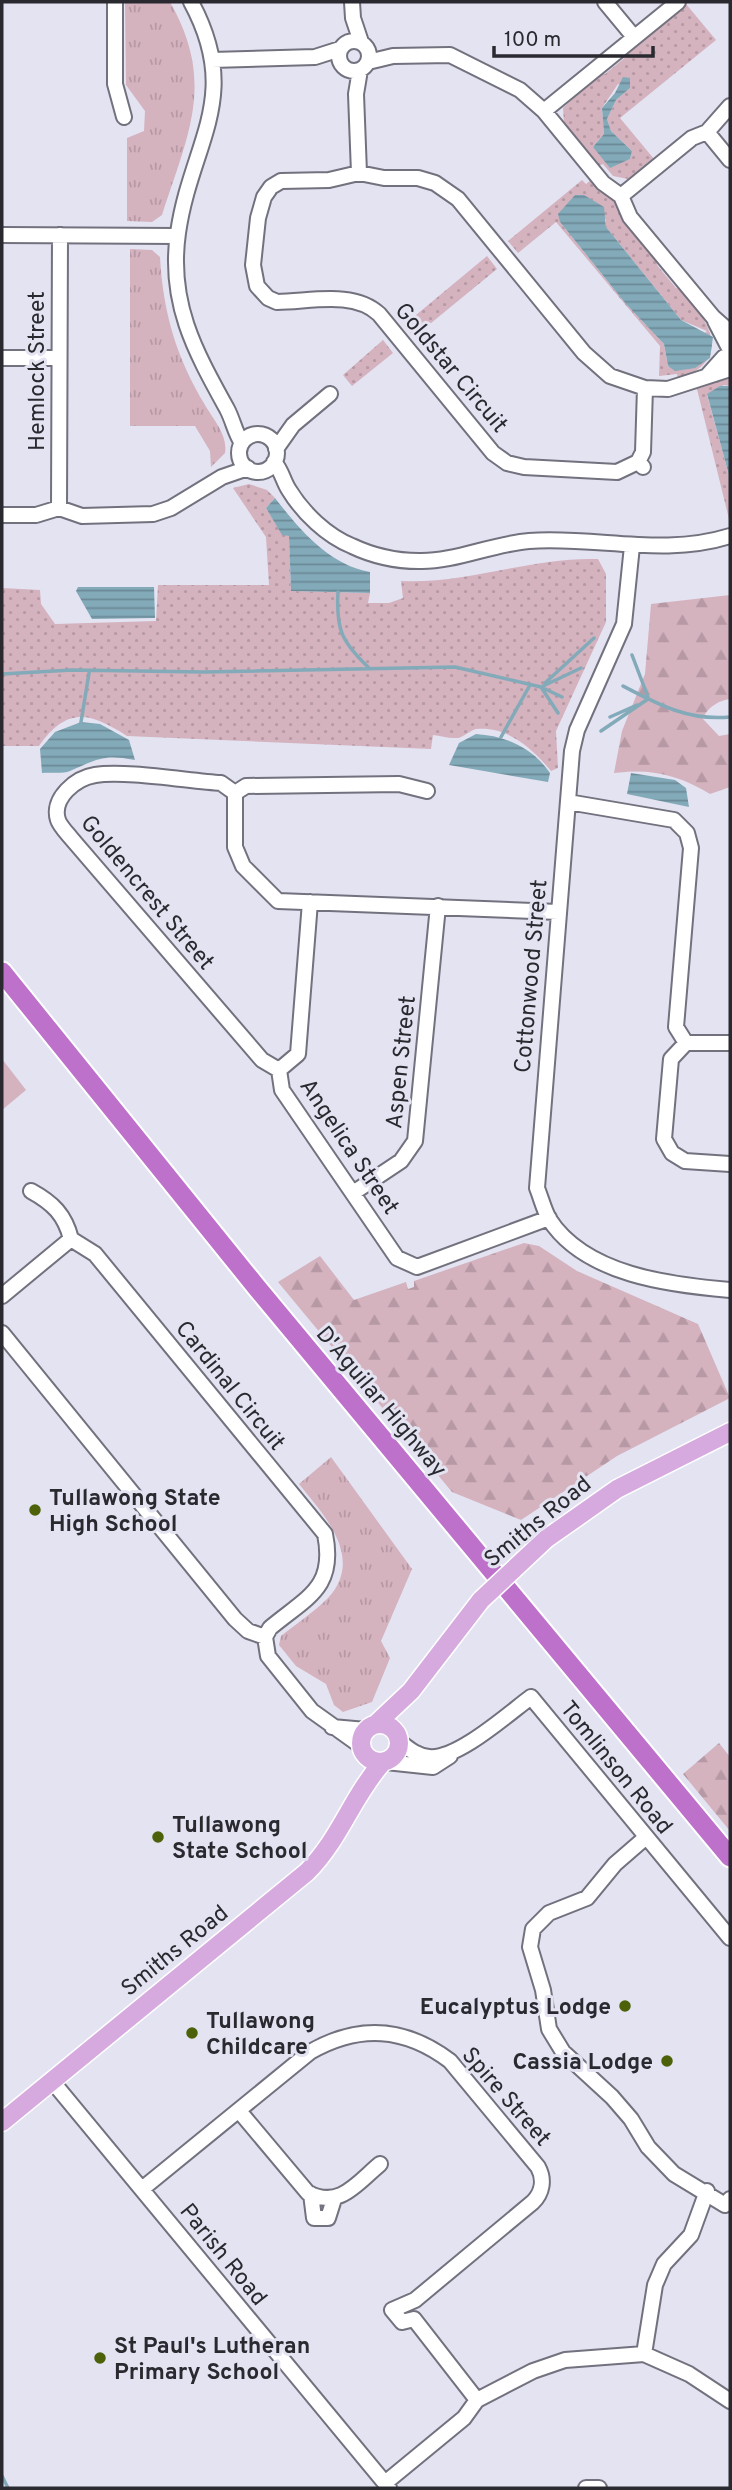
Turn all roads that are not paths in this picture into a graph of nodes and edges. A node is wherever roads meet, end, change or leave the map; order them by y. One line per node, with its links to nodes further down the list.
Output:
1 (115, 2): 11 (street)
2 (191, 2): 8 (street)
3 (352, 2): 7 (street)
4 (605, 2): 6 (street)
5 (678, 2): 6 (street)
6 (634, 37): 10 (street)
7 (354, 56): 8 (street); 10 (street); 14 (street)
8 (212, 60): 18 (street)
9 (730, 106): 12 (street)
10 (544, 111): 15 (street)
11 (124, 117)
12 (707, 132): 13 (street); 15 (street)
13 (730, 160)
14 (359, 173): 22 (street, Goldstar Circuit); 22 (street, Goldstar Circuit)
15 (621, 196): 19 (street)
16 (2, 235): 17 (street)
17 (60, 235): 18 (street); 21 (street, Hemlock Street)
18 (177, 236): 24 (street)
19 (729, 352): 22 (street, Goldstar Circuit)
20 (2, 358): 21 (street)
21 (59, 358): 25 (street, Hemlock Street)
22 (645, 388)
23 (330, 394): 24 (street)
24 (258, 453): 25 (street); 28 (street)
25 (59, 508): 26 (street)
26 (2, 515)
27 (730, 536): 28 (street)
28 (632, 546): 31 (street, Cottonwood Street)
29 (427, 791): 30 (street)
30 (235, 793): 32 (street); 38 (street, Goldencrest Street)
31 (568, 802): 34 (street, Cottonwood Street); 36 (street)
32 (310, 902): 33 (street); 38 (street, Angelica Street)
33 (438, 906): 34 (street); 41 (street, Aspen Street)
34 (558, 912): 42 (street, Cottonwood Street)
35 (2, 972): 56 (highway, D'Aguilar Highway)
36 (686, 1043): 37 (street); 39 (street)
37 (730, 1043)
38 (279, 1070): 41 (street, Angelica Street)
39 (730, 1164)
40 (31, 1191): 43 (street)
41 (354, 1193): 42 (street, Angelica Street)
42 (549, 1218): 44 (street, Cottonwood Street)
43 (71, 1239): 45 (street); 48 (street, Cardinal Circuit)
44 (730, 1290)
45 (2, 1296)
46 (2, 1333): 48 (street)
47 (730, 1432): 49 (main road, Smiths Road, bridge)
48 (265, 1637): 50 (street)
49 (411, 1691): 50 (main road, Smiths Road); 51 (main road, Smiths Road)
50 (367, 1737): 51 (main road); 53 (main road); 54 (main road, Smiths Road)
51 (399, 1739): 52 (street); 53 (main road)
52 (453, 1752): 53 (street, Tomlinson Road); 55 (street, Tomlinson Road)
53 (384, 1762): 54 (main road, Smiths Road)
54 (356, 1798): 58 (main road, Smiths Road)
55 (645, 1838): 57 (street, Tomlinson Road); 63 (street)
56 (730, 1857)
57 (730, 1938)
58 (52, 2081): 60 (main road, Smiths Road); 62 (street, Parish Road)
59 (240, 2112): 61 (street); 62 (street, Spire Street); 65 (street, Spire Street)
60 (2, 2122)
61 (380, 2164)
62 (142, 2189): 70 (street, Parish Road)
63 (706, 2191): 64 (street); 67 (street)
64 (728, 2206)
65 (415, 2300): 66 (street); 66 (street, Spire Street)
66 (414, 2319): 68 (street, Spire Street)
67 (644, 2354): 68 (street); 69 (street)
68 (477, 2400): 70 (street)
69 (730, 2401)
70 (387, 2486)
71 (586, 2488): 72 (street)
72 (599, 2488)

